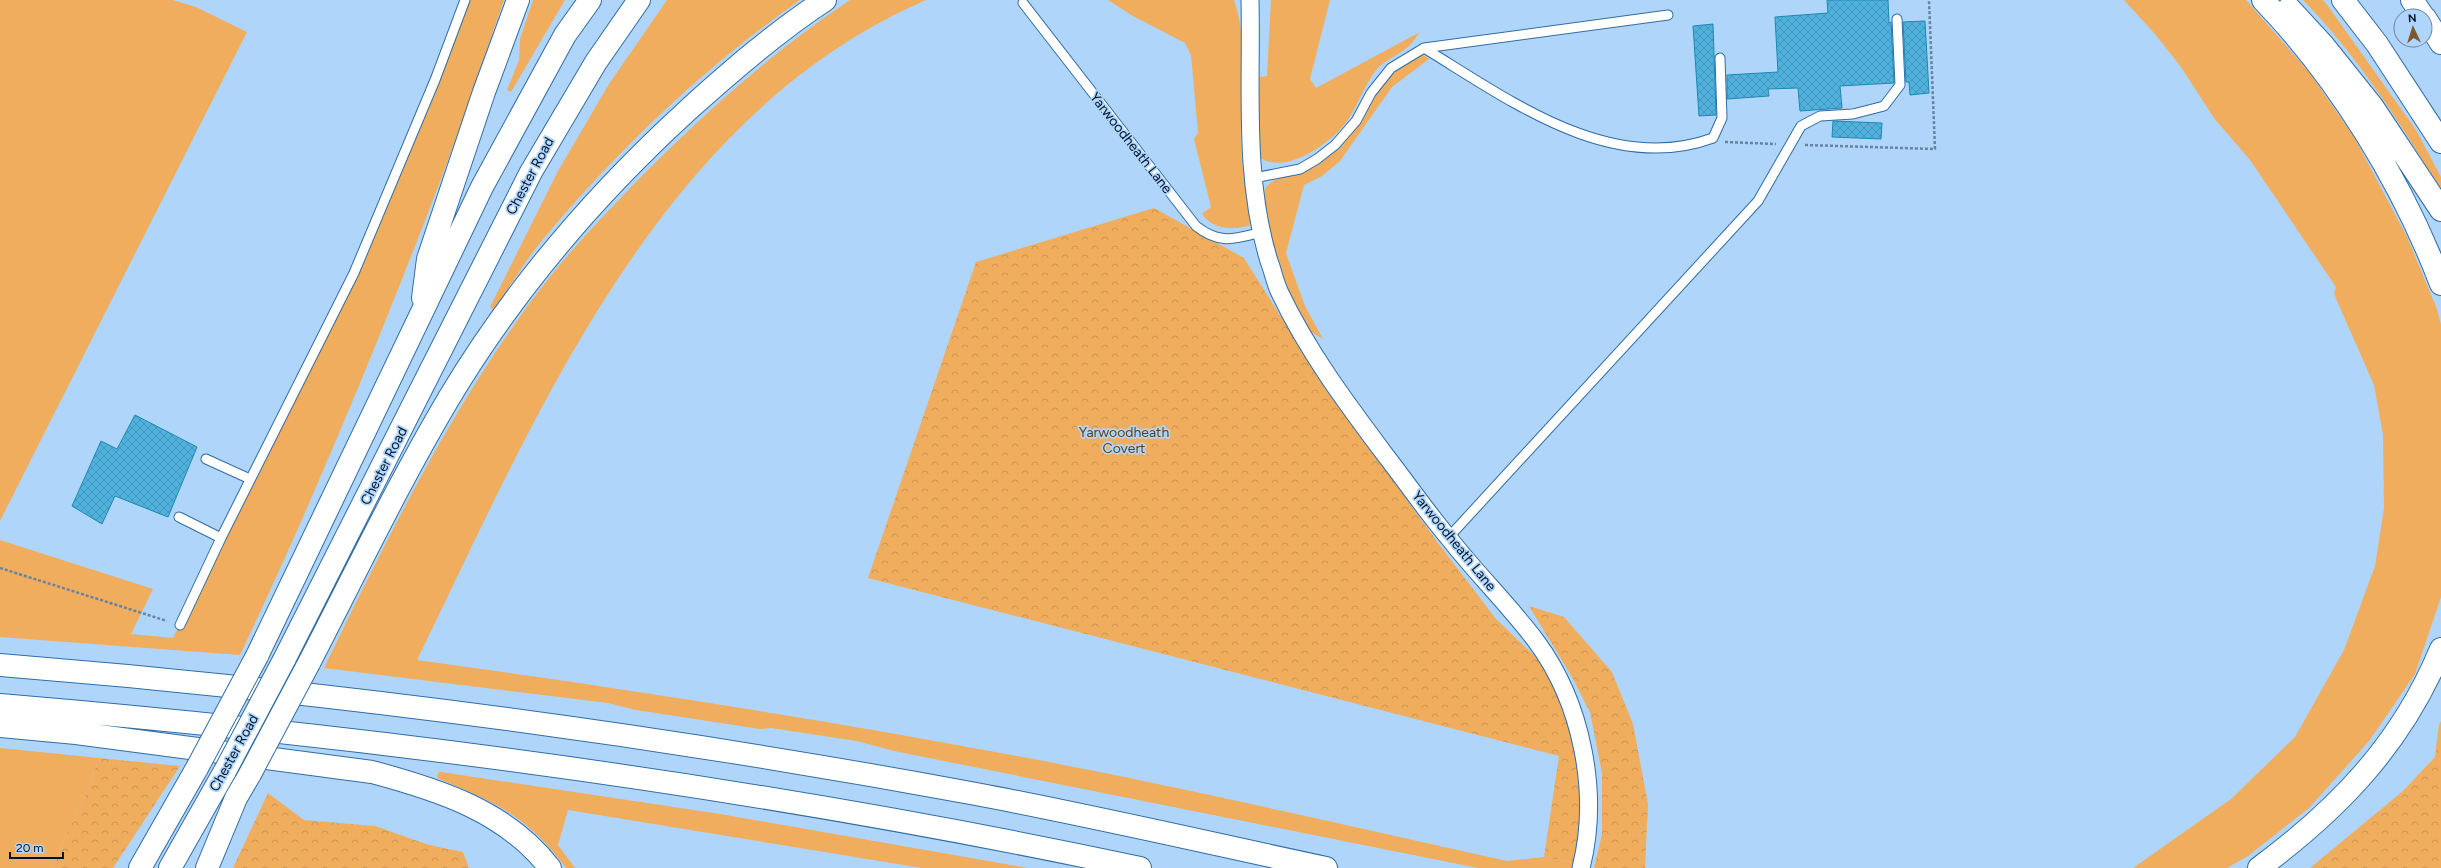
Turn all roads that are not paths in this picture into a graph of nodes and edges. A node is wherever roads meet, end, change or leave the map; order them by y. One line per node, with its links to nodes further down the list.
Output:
1 (465, 0): 24 (lane)
2 (518, 0): 22 (highway)
3 (590, 0): 22 (highway, Chester Road)
4 (639, 0): 36 (highway, Chester Road, bridge)
5 (825, 0): 33 (highway, bridge)
6 (1250, 0): 18 (street, Yarwoodheath Lane)
7 (2263, 0): 21 (highway)
8 (2282, 0): 19 (highway)
9 (2343, 0): 17 (highway)
10 (1023, 3): 20 (lane, Yarwoodheath Lane)
11 (1668, 15): 15 (lane)
12 (1897, 19): 27 (lane)
13 (2433, 30): 14 (highway)
14 (2441, 42)
15 (1424, 48): 16 (lane); 18 (lane)
16 (1720, 58)
17 (2441, 142)
18 (1254, 178): 20 (street, Yarwoodheath Lane)
19 (2441, 210)
20 (1262, 232): 27 (street, Yarwoodheath Lane)
21 (2441, 284)
22 (421, 317): 35 (highway, Chester Road, bridge)
23 (206, 459): 24 (lane)
24 (250, 479): 26 (lane)
25 (179, 517): 26 (lane)
26 (221, 538): 28 (lane)
27 (1448, 538): 34 (street, Yarwoodheath Lane)
28 (180, 625)
29 (2441, 649): 42 (highway)
30 (0, 665): 41 (highway)
31 (0, 705): 40 (highway)
32 (0, 726): 39 (highway)
33 (236, 798): 37 (highway); 38 (highway)
34 (1582, 866)
35 (140, 868)
36 (170, 868)
37 (191, 868)
38 (207, 868)
39 (550, 868)
40 (1140, 868)
41 (1326, 868)
42 (2259, 868)

